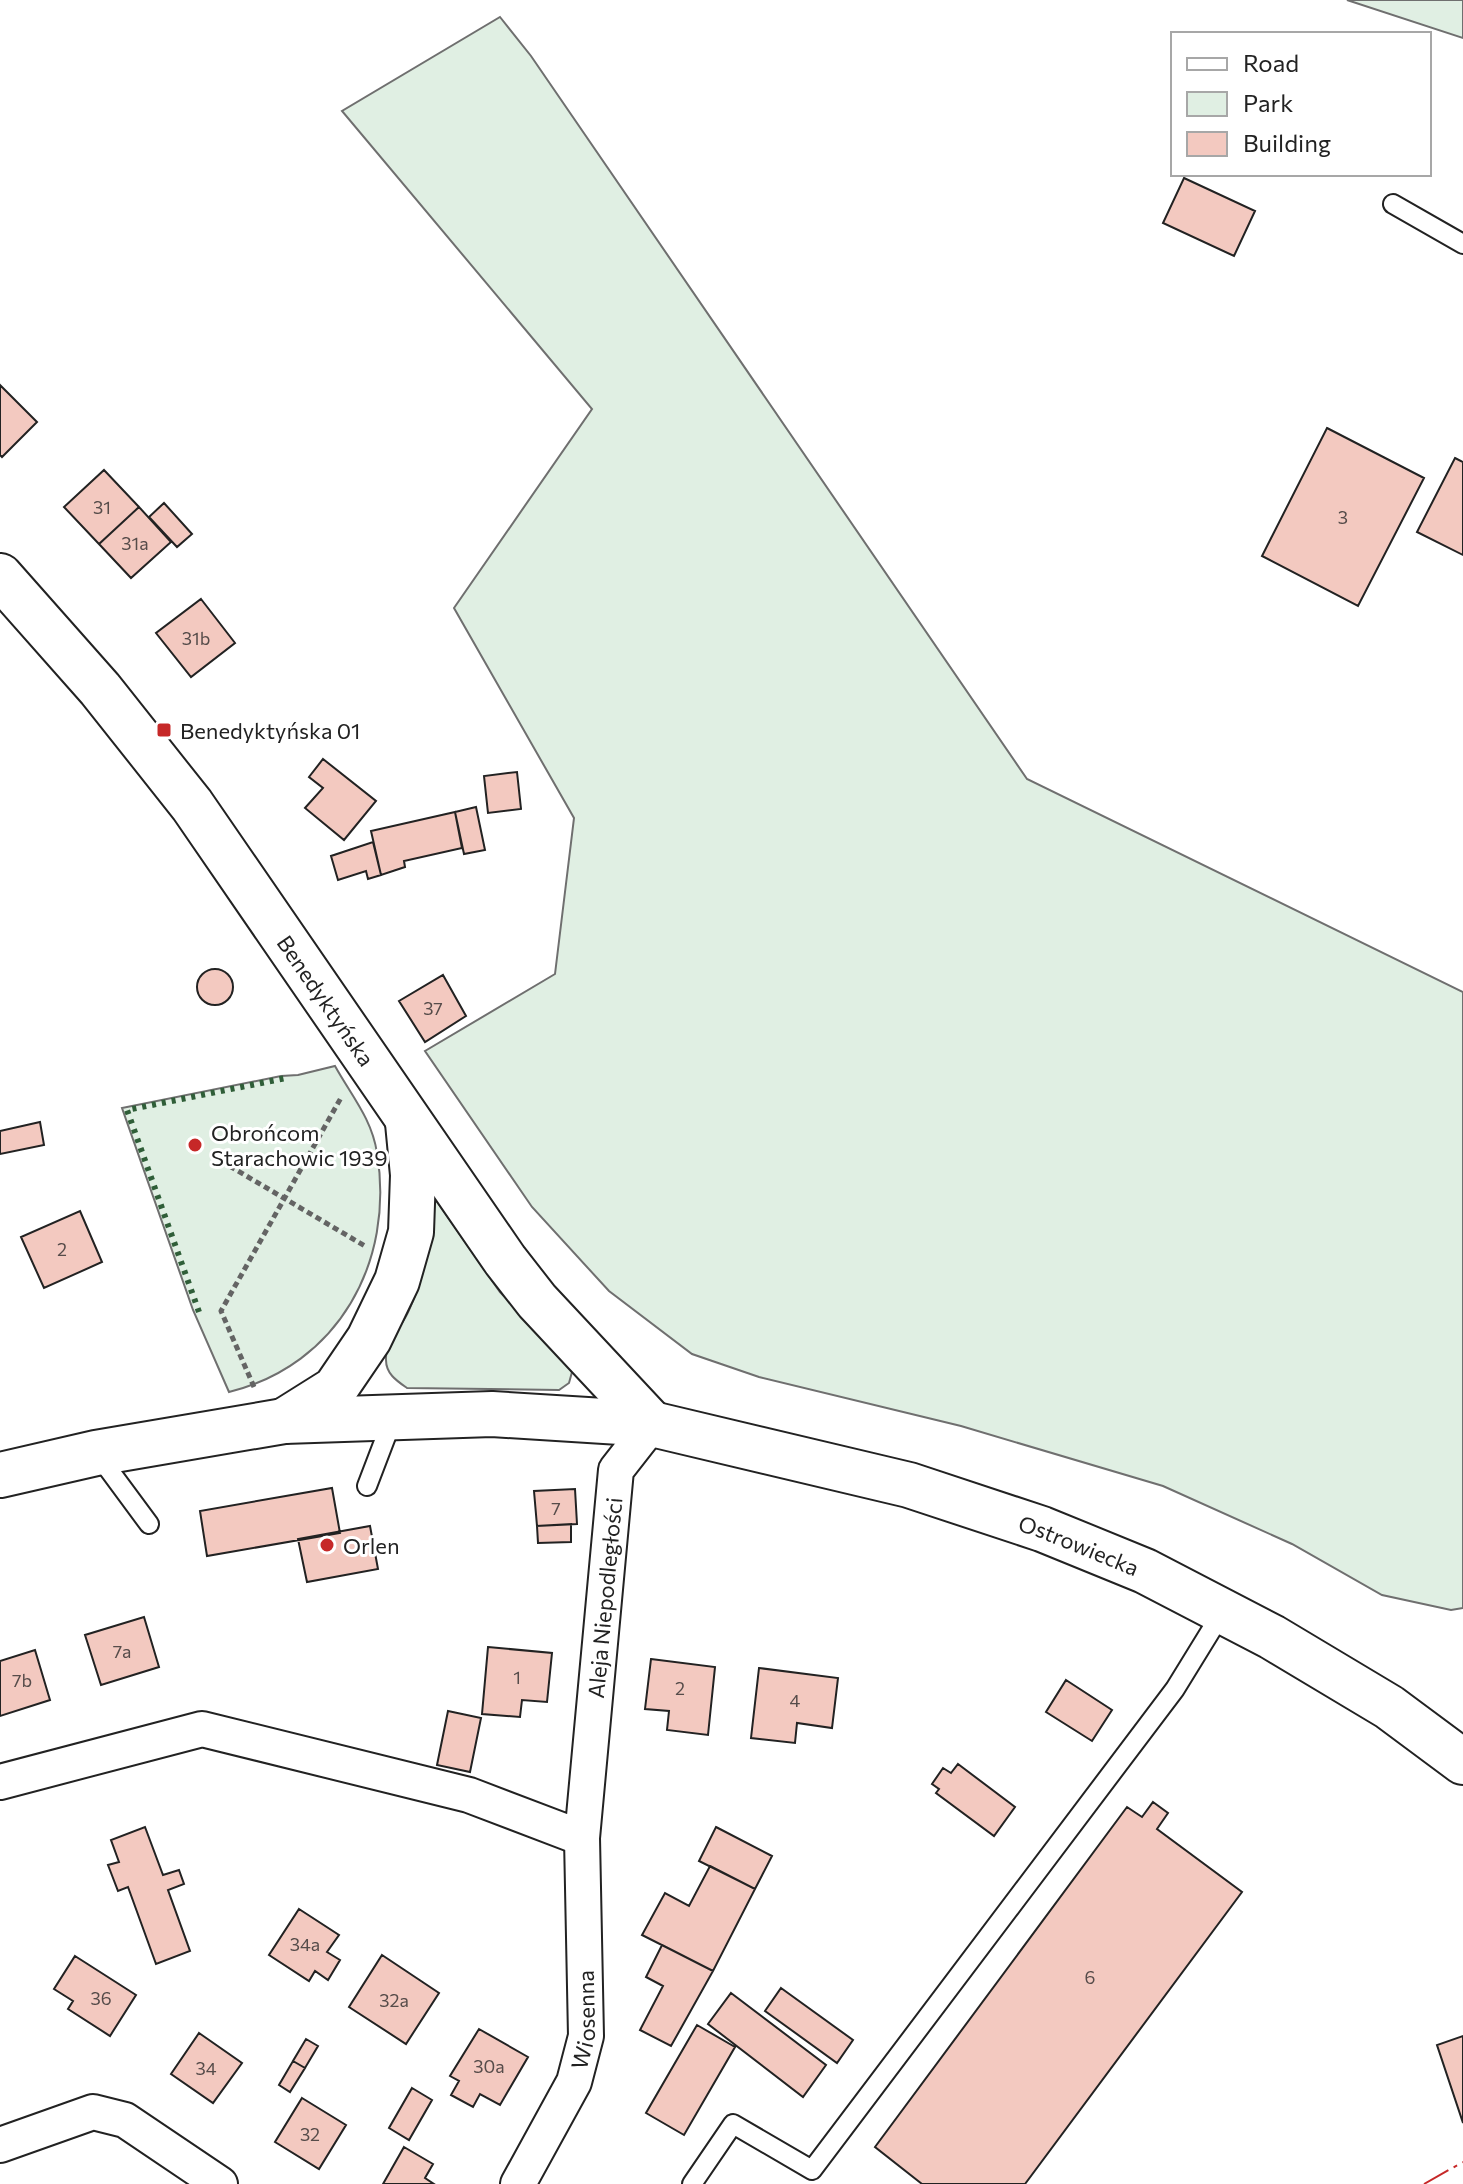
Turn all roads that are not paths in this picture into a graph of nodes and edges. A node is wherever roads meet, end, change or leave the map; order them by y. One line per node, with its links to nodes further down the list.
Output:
1 (1393, 204): 2 (lane)
2 (1463, 244)
3 (0, 576): 4 (main road, Benedyktyńska)
4 (408, 1120): 6 (main road); 7 (main road, Benedyktyńska)
5 (393, 1418): 6 (main road); 7 (main road); 10 (lane)
6 (284, 1421): 8 (main road)
7 (652, 1424): 12 (main road, Ostrowiecka); 15 (street, Aleja Niepodległości)
8 (96, 1453): 9 (main road); 11 (lane)
9 (0, 1475)
10 (367, 1486)
11 (149, 1524)
12 (1223, 1611): 13 (main road, Ostrowiecka); 19 (lane)
13 (1463, 1762)
14 (0, 1782): 15 (street)
15 (582, 1838): 18 (street, Wiosenna)
16 (0, 2145): 17 (street)
17 (220, 2184)
18 (518, 2184)
19 (692, 2184)

